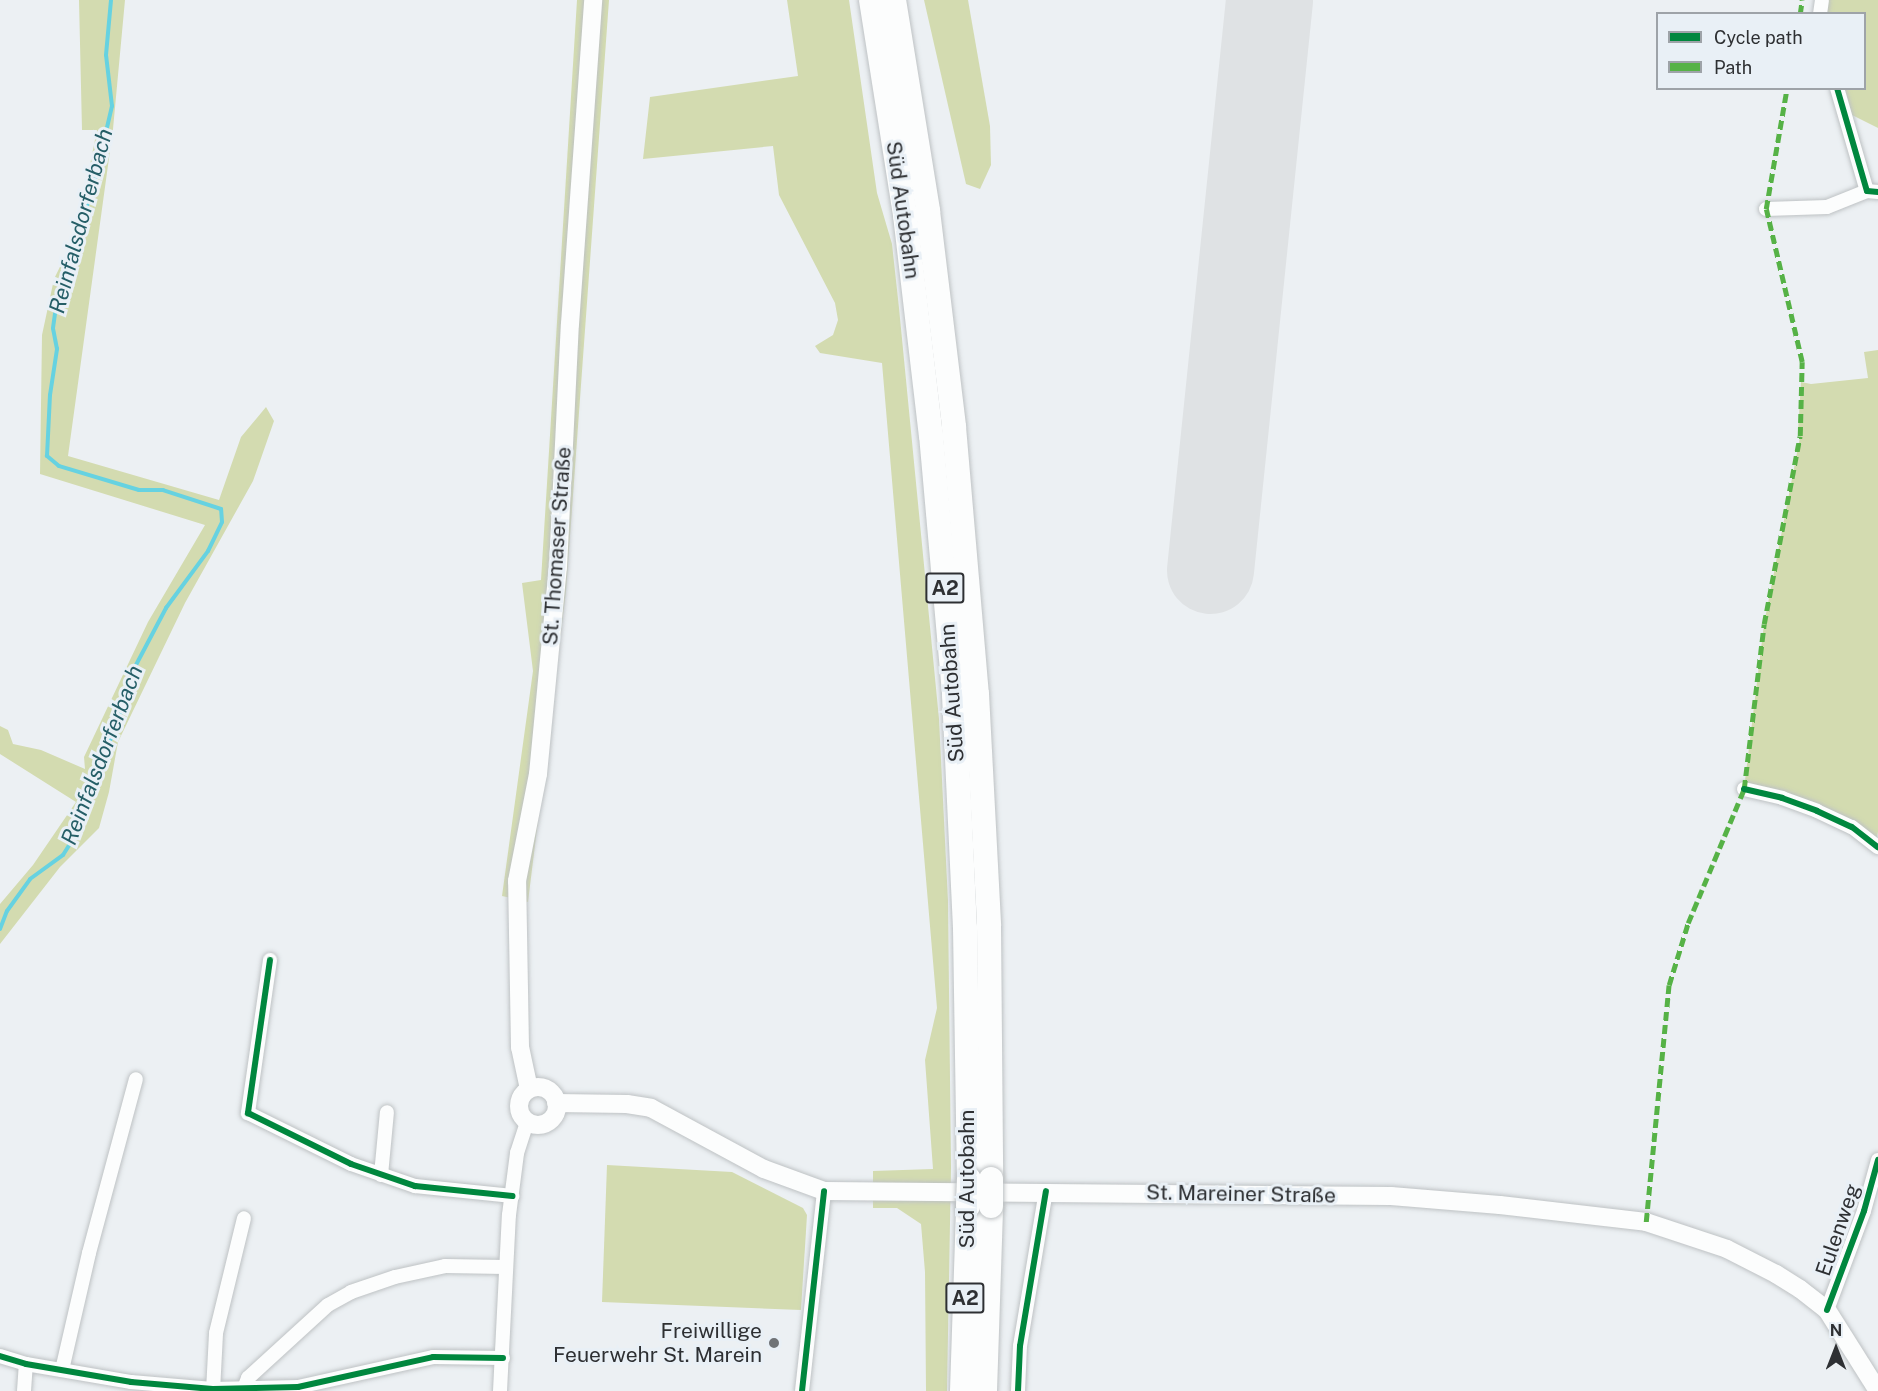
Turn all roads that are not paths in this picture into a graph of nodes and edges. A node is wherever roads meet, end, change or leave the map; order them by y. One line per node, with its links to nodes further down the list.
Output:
1 (593, 0): 11 (main road, St. Thomaser Straße)
2 (871, 0): 17 (highway, Süd Autobahn / A2)
3 (894, 0): 17 (highway, Süd Autobahn / A2)
4 (1838, 90): 5 (street)
5 (1873, 191): 6 (street)
6 (1766, 209)
7 (1744, 789): 8 (street)
8 (1878, 847)
9 (270, 960): 16 (street)
10 (136, 1079): 28 (street)
11 (529, 1089): 12 (main road); 14 (main road)
12 (556, 1103): 14 (main road); 18 (main road, St. Mareiner Straße)
13 (387, 1112): 16 (street)
14 (527, 1122): 20 (street)
15 (1878, 1160): 24 (street, Eulenweg)
16 (381, 1174): 20 (street)
17 (980, 1179): 21 (highway, Süd Autobahn / A2, bridge)
18 (824, 1191): 19 (main road, St. Mareiner Straße); 34 (street)
19 (1046, 1191): 24 (main road, St. Mareiner Straße); 37 (street)
20 (512, 1196): 23 (street)
21 (980, 1206): 35 (highway, Süd Autobahn / A2); 36 (highway, Süd Autobahn / A2)
22 (244, 1218): 30 (street)
23 (505, 1267): 26 (street); 29 (street)
24 (1827, 1310): 31 (main road, St. Mareiner Straße)
25 (0, 1356): 27 (street)
26 (503, 1358): 29 (street); 33 (street)
27 (26, 1364): 28 (street); 32 (street)
28 (62, 1370): 30 (street)
29 (244, 1388): 30 (street)
30 (213, 1390)
31 (1878, 1390)
32 (24, 1391)
33 (500, 1391)
34 (802, 1391)
35 (962, 1391)
36 (985, 1391)
37 (1018, 1391)

